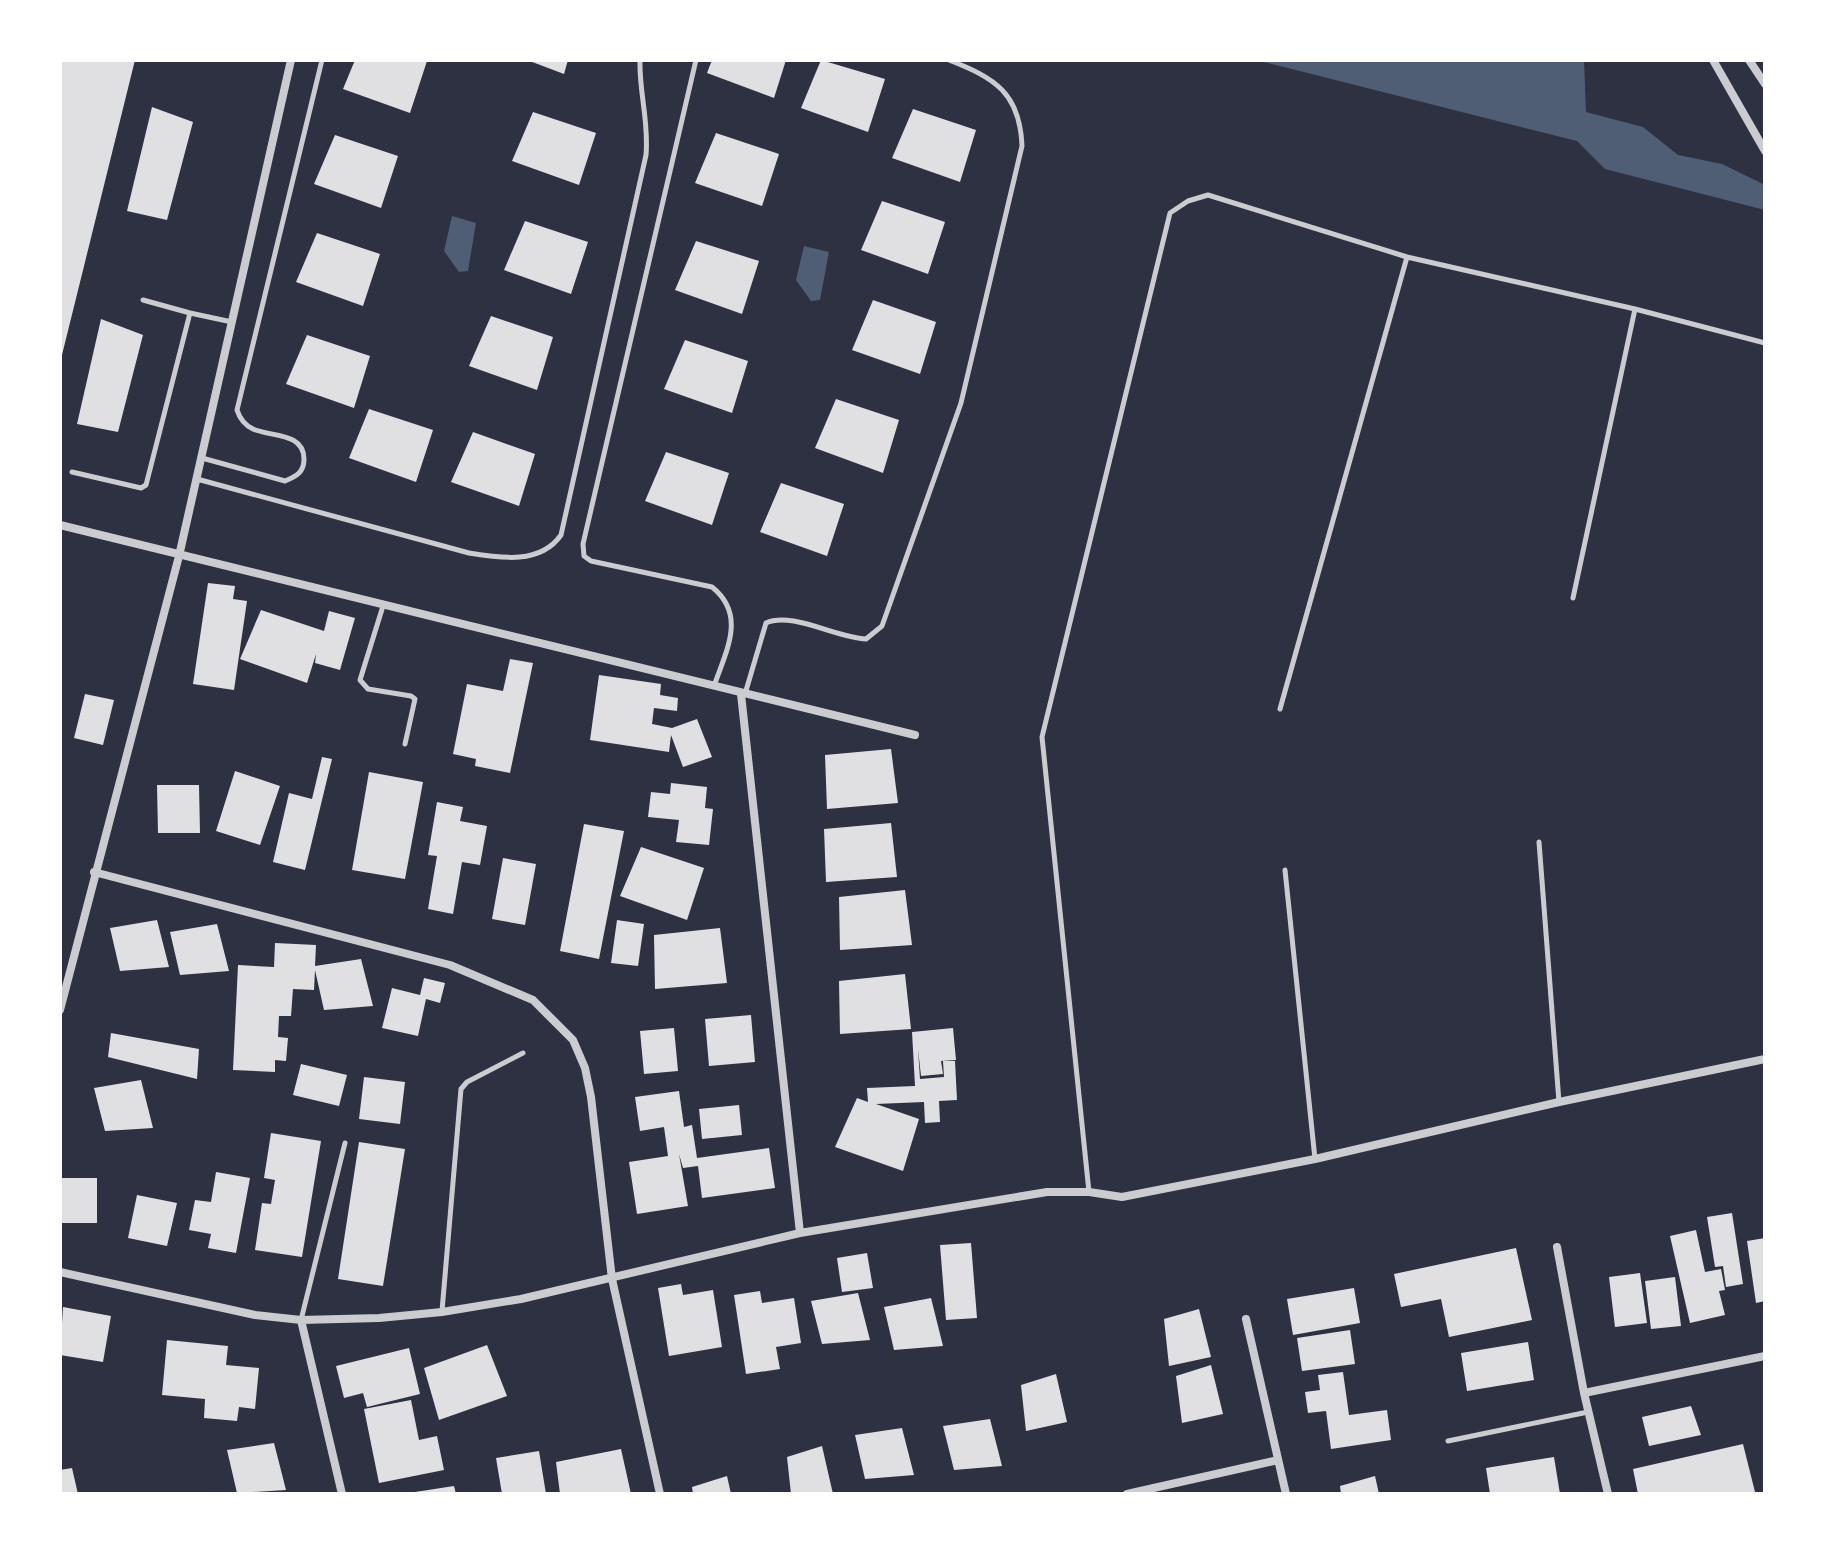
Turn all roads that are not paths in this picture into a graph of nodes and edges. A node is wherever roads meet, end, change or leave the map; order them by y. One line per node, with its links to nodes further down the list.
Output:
1 (291, 60): 14 (street)
2 (322, 60): 16 (lane)
3 (640, 60): 18 (lane)
4 (696, 60): 23 (lane)
5 (949, 60): 24 (lane)
6 (1713, 60): 9 (street)
7 (1749, 60): 8 (street)
8 (1765, 84)
9 (1764, 150)
10 (1407, 257): 12 (lane); 25 (lane); 37 (lane)
11 (143, 300): 13 (lane)
12 (1635, 309): 15 (lane); 21 (lane)
13 (190, 313): 14 (lane); 17 (lane)
14 (232, 322): 16 (street)
15 (1765, 343)
16 (201, 458): 18 (street)
17 (72, 472)
18 (196, 478): 20 (street)
19 (60, 525): 20 (street)
20 (179, 556): 22 (street); 30 (street)
21 (1573, 598)
22 (383, 606): 23 (street); 27 (lane)
23 (714, 688): 24 (street)
24 (743, 694): 26 (street); 38 (street)
25 (1280, 709)
26 (915, 735)
27 (405, 744)
28 (1539, 842): 34 (lane)
29 (1285, 870): 36 (lane)
30 (94, 872): 31 (street); 41 (street)
31 (60, 1010)
32 (523, 1053): 42 (lane)
33 (1765, 1059): 34 (street)
34 (1559, 1102): 36 (street)
35 (345, 1143): 44 (lane)
36 (1315, 1159): 37 (street)
37 (1089, 1192): 38 (street)
38 (800, 1233): 41 (street)
39 (1557, 1247): 46 (street)
40 (60, 1272): 44 (street)
41 (612, 1279): 42 (street); 51 (street)
42 (442, 1312): 44 (street)
43 (1246, 1319): 49 (street)
44 (301, 1320): 50 (street)
45 (1765, 1356): 46 (street)
46 (1584, 1393): 47 (street)
47 (1589, 1411): 48 (lane); 54 (street)
48 (1448, 1441)
49 (1278, 1460): 52 (street); 53 (street)
50 (342, 1494)
51 (660, 1494)
52 (1127, 1494)
53 (1286, 1494)
54 (1608, 1494)

